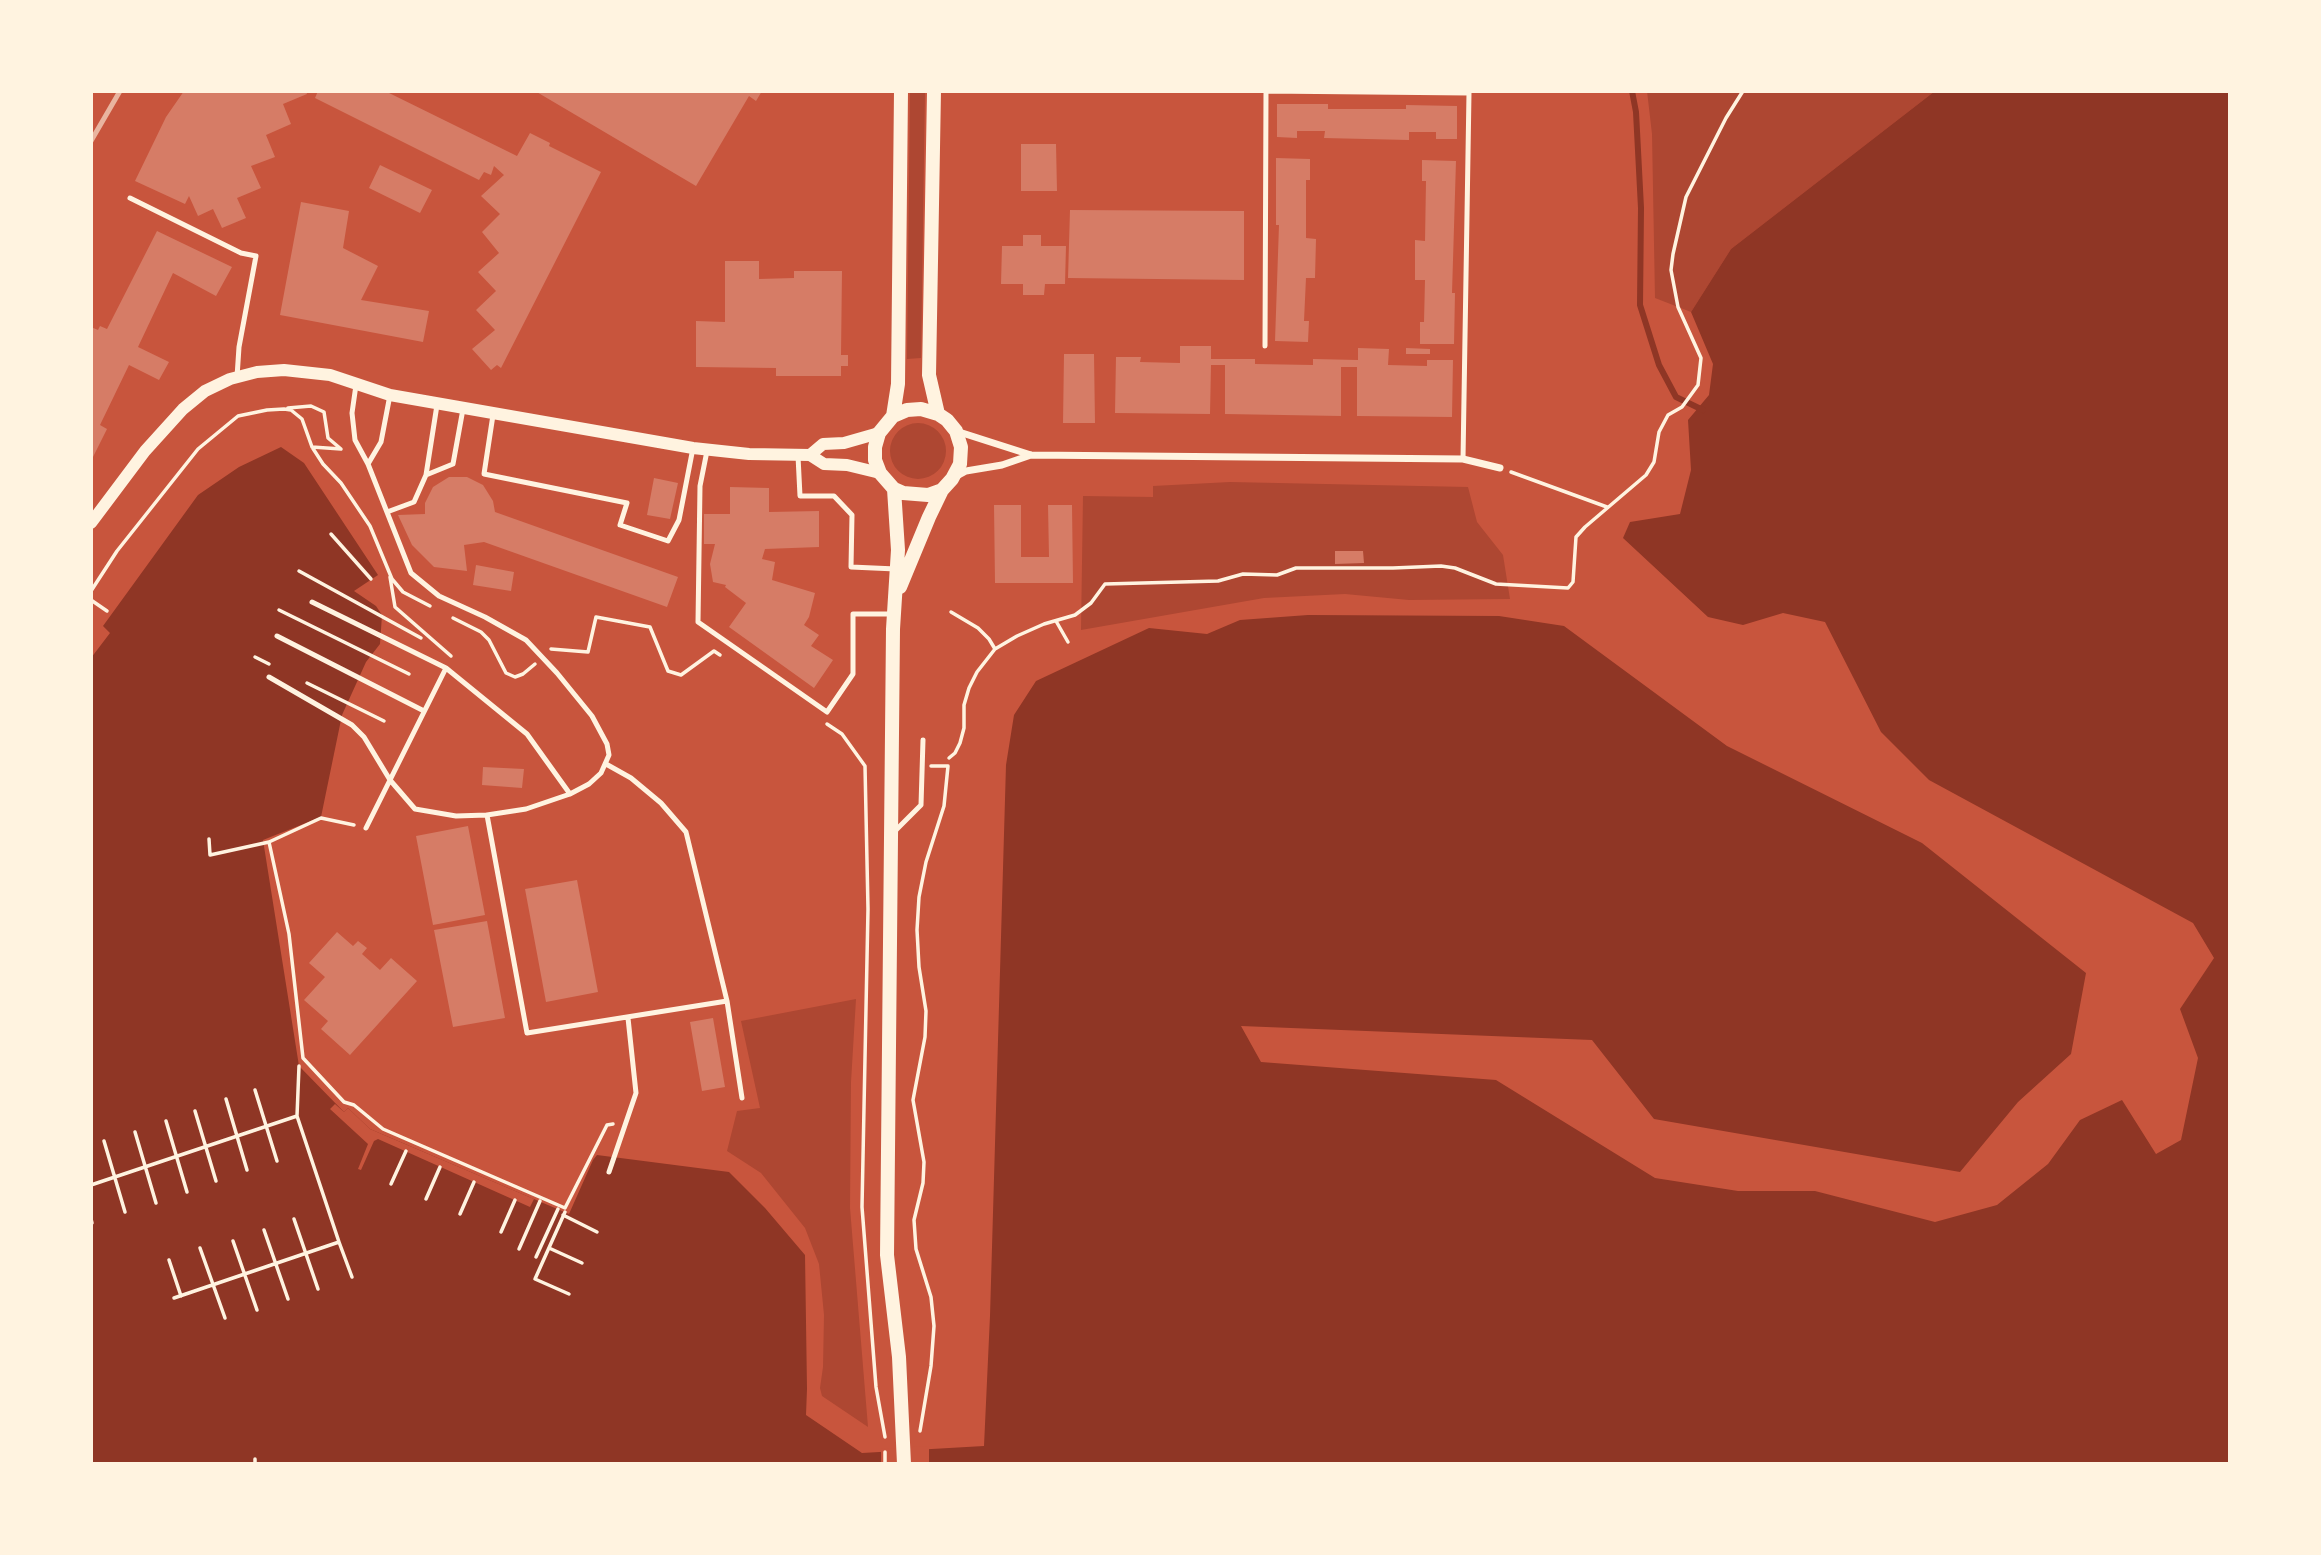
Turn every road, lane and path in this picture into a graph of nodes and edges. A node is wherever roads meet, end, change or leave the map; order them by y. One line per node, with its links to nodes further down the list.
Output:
1 (901, 91): 14 (main road)
2 (934, 91): 13 (main road)
3 (1744, 91): 29 (path)
4 (130, 198): 6 (lane)
5 (1265, 346): 22 (lane)
6 (237, 377): 7 (street); 31 (street)
7 (356, 385): 8 (street); 23 (lane)
8 (390, 395): 9 (street); 23 (lane)
9 (437, 403): 10 (street); 26 (lane)
10 (463, 408): 12 (street); 26 (lane)
11 (284, 409): 17 (path); 17 (path); 37 (path)
12 (494, 413): 18 (street); 18 (lane)
13 (938, 414): 14 (main road); 15 (main road)
14 (893, 416): 16 (main road)
15 (956, 431): 21 (street); 27 (main road)
16 (878, 433): 20 (street); 25 (main road)
17 (312, 447): 33 (path)
18 (693, 448): 19 (street)
19 (707, 450): 20 (street); 45 (lane)
20 (804, 455): 25 (street); 34 (lane)
21 (1031, 455): 22 (street); 27 (street)
22 (1463, 459): 24 (street)
23 (368, 464): 30 (lane)
24 (1500, 468): 29 (path)
25 (880, 473): 28 (main road)
26 (426, 475): 30 (lane)
27 (947, 484): 28 (main road); 38 (main road)
28 (894, 489): 34 (main road)
29 (1608, 507): 47 (path)
30 (387, 512): 66 (lane)
31 (91, 523)
32 (331, 534): 36 (path)
33 (389, 568): 41 (path); 56 (path)
34 (896, 569): 38 (main road)
35 (299, 571): 49 (path)
36 (371, 579)
37 (91, 591)
38 (897, 595): 45 (main road)
39 (91, 600): 43 (path)
40 (312, 602): 56 (lane)
41 (437, 609)
42 (279, 610): 58 (path)
43 (107, 611)
44 (951, 612): 52 (path)
45 (895, 614): 74 (main road)
46 (448, 615): 55 (path)
47 (1056, 621): 50 (path); 52 (path)
48 (277, 636): 61 (lane)
49 (421, 638)
50 (1068, 642)
51 (551, 649): 53 (path)
52 (995, 649): 65 (path)
53 (723, 656)
54 (255, 657): 57 (path)
55 (532, 667)
56 (446, 668): 61 (lane); 71 (lane)
57 (279, 669)
58 (409, 674)
59 (268, 677): 70 (lane)
60 (302, 680): 63 (path)
61 (424, 711): 70 (lane)
62 (821, 720): 67 (path)
63 (384, 721)
64 (923, 740): 74 (lane)
65 (949, 758)
66 (606, 764): 71 (lane); 77 (lane)
67 (865, 766): 68 (path); 136 (path)
68 (871, 766)
69 (931, 766): 137 (path)
70 (390, 780): 72 (lane); 73 (lane)
71 (570, 794): 72 (lane)
72 (487, 815): 78 (lane)
73 (366, 828): 76 (path)
74 (891, 835): 138 (main road)
75 (209, 839): 76 (path)
76 (269, 842): 85 (path)
77 (727, 1001): 78 (lane); 81 (lane)
78 (628, 1018): 85 (lane)
79 (299, 1066): 84 (path)
80 (255, 1090): 87 (path)
81 (742, 1098)
82 (226, 1099): 89 (path)
83 (195, 1111): 91 (path)
84 (297, 1116): 87 (path); 117 (path)
85 (627, 1121): 98 (lane)
86 (166, 1122): 93 (path)
87 (266, 1126): 89 (path); 94 (path)
88 (135, 1132): 95 (path)
89 (237, 1136): 91 (path); 97 (path)
90 (104, 1142): 99 (path)
91 (206, 1146): 93 (path); 100 (path)
92 (406, 1151): 102 (path)
93 (176, 1156): 95 (path); 104 (path)
94 (277, 1161)
95 (145, 1167): 99 (path); 108 (path)
96 (440, 1167): 105 (path)
97 (247, 1170)
98 (609, 1172)
99 (114, 1177): 103 (path); 110 (path)
100 (216, 1181)
101 (474, 1182): 111 (path)
102 (391, 1184)
103 (91, 1185)
104 (187, 1192)
105 (426, 1199)
106 (515, 1200): 114 (path)
107 (540, 1201): 120 (path)
108 (156, 1203)
109 (558, 1209): 122 (path)
110 (125, 1212)
111 (460, 1214)
112 (294, 1219): 121 (path)
113 (264, 1230): 125 (path)
114 (501, 1232)
115 (597, 1232): 119 (path)
116 (233, 1241): 126 (path)
117 (340, 1242): 121 (path); 127 (path)
118 (200, 1248): 128 (path)
119 (549, 1248): 124 (path); 130 (path)
120 (519, 1249)
121 (306, 1253): 125 (path); 129 (path)
122 (537, 1257)
123 (169, 1261): 131 (path)
124 (583, 1263)
125 (276, 1264): 126 (path); 133 (path)
126 (245, 1274): 128 (path); 134 (path)
127 (352, 1277)
128 (213, 1285): 131 (path); 135 (path)
129 (318, 1289)
130 (569, 1294)
131 (181, 1296): 132 (path)
132 (174, 1298)
133 (288, 1299)
134 (257, 1310)
135 (225, 1318)
136 (885, 1440)
137 (919, 1440)
138 (904, 1464)

